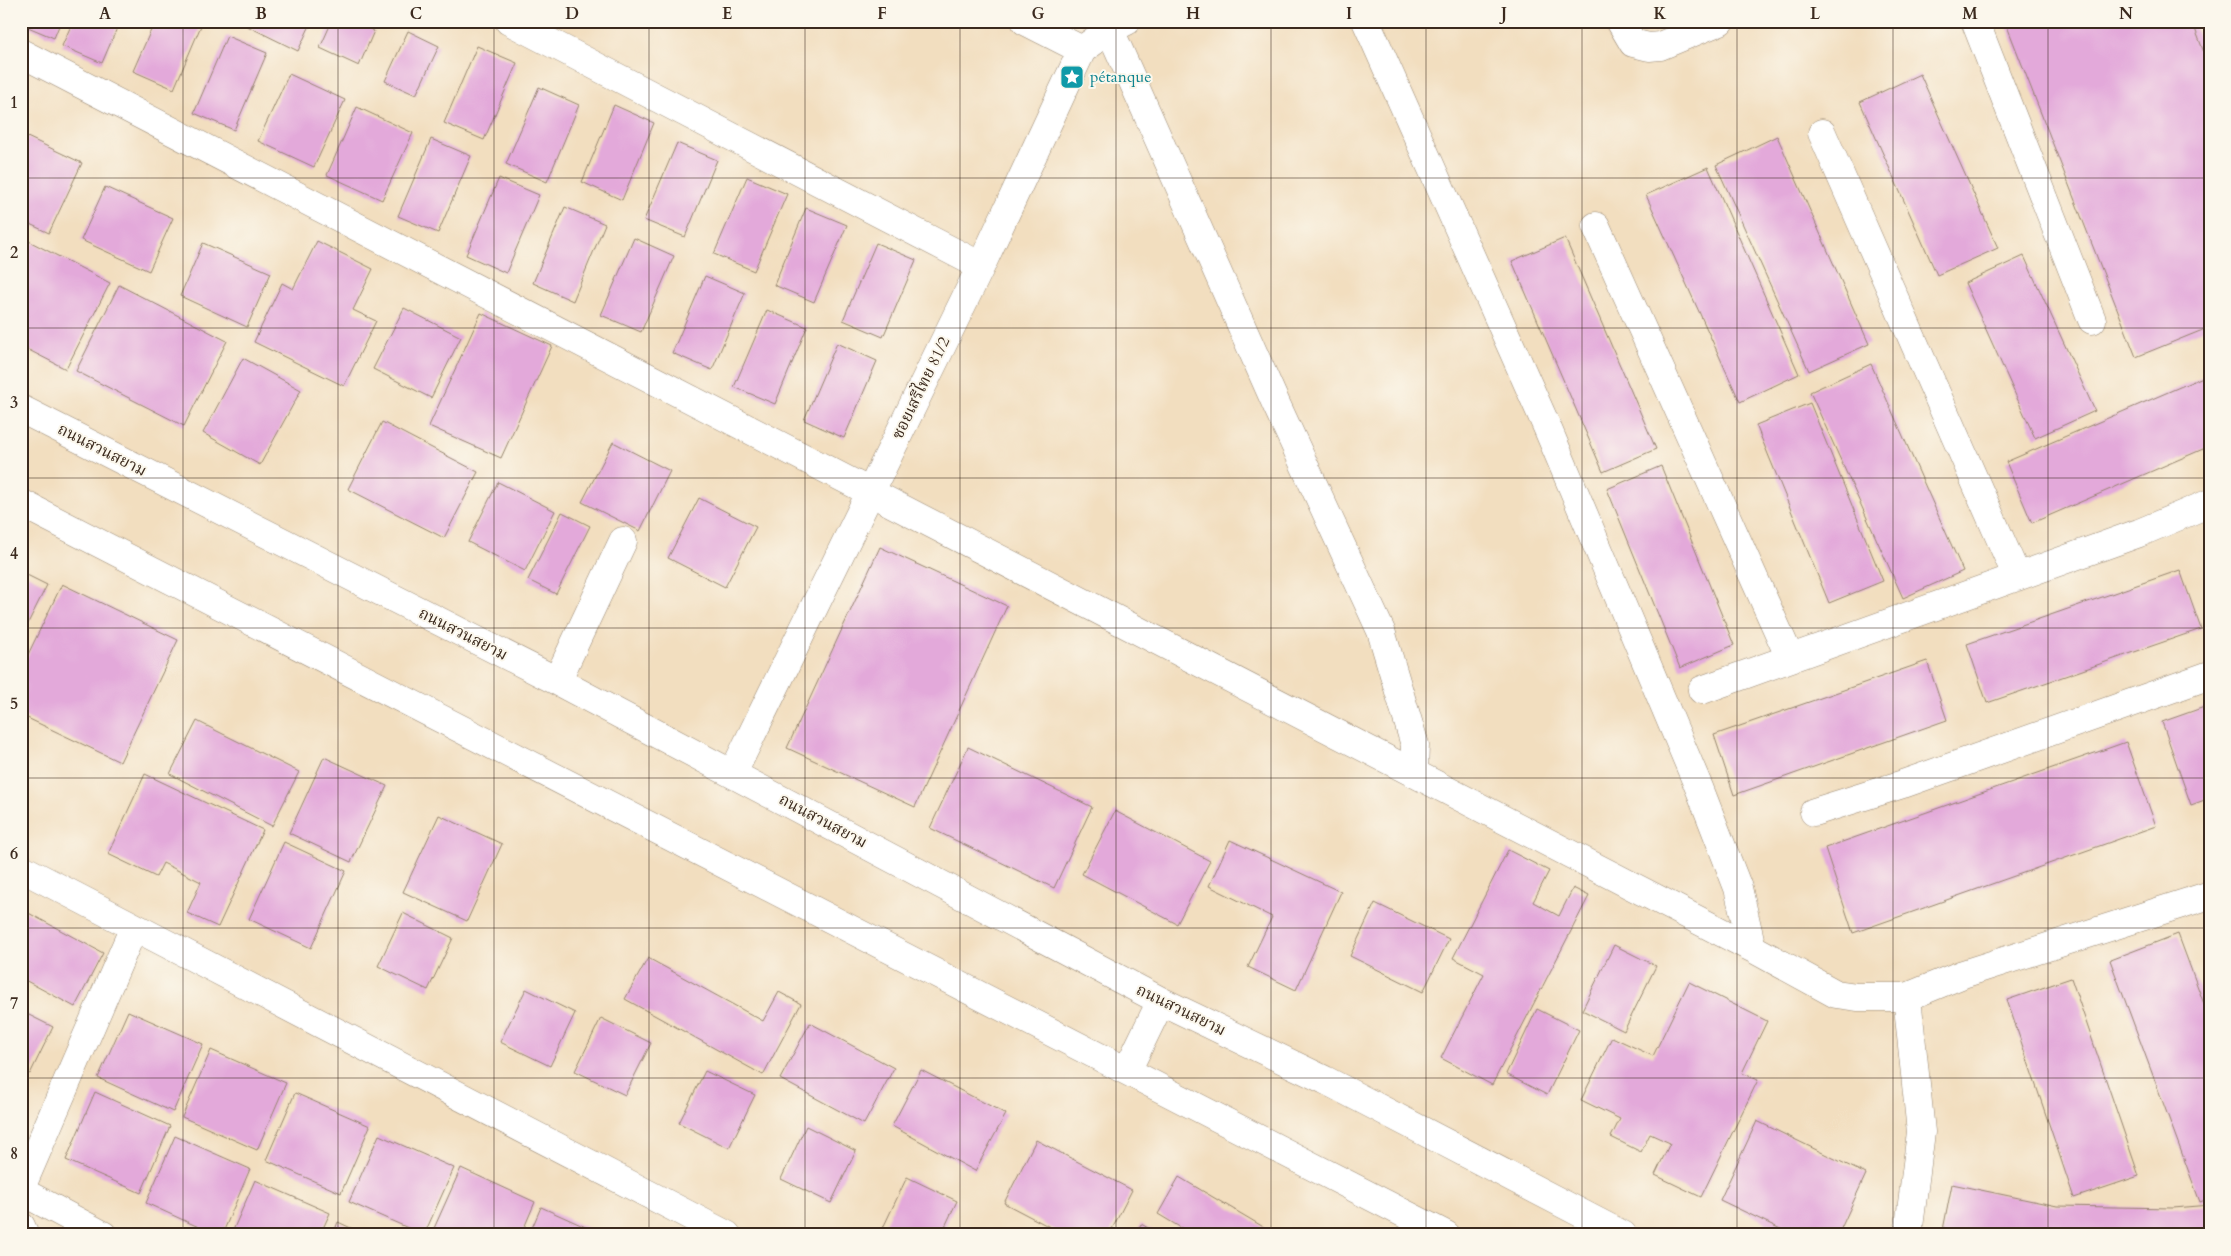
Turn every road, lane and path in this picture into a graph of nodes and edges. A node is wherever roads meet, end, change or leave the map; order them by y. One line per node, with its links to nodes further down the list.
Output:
1 (509, 21): 12 (street)
2 (1025, 21): 8 (street)
3 (1366, 21): 30 (street)
4 (1620, 21): 5 (street)
5 (1720, 21)
6 (1974, 21): 13 (street)
7 (1114, 24): 8 (street, ซอยเสรีไทย 81/2); 24 (street)
8 (1082, 50): 12 (street, ซอยเสรีไทย 81/2)
9 (21, 53): 15 (street)
10 (1822, 133): 19 (street)
11 (1596, 226): 20 (street)
12 (981, 266): 15 (street, ซอยเสรีไทย 81/2)
13 (2092, 320)
14 (21, 409): 22 (street, ถนนสวนสยาม)
15 (871, 492): 24 (street); 25 (street, ซอยเสรีไทย 81/2)
16 (21, 503): 33 (street)
17 (2210, 503): 19 (street)
18 (623, 542): 22 (street)
19 (2017, 577): 20 (street)
20 (1790, 658): 23 (street)
21 (2210, 675): 26 (street)
22 (557, 681): 25 (street, ถนนสวนสยาม)
23 (1702, 690)
24 (1414, 772): 30 (street)
25 (733, 773): 32 (street, ถนนสวนสยาม)
26 (1814, 812)
27 (21, 868): 29 (street)
28 (2209, 899): 31 (street)
29 (134, 927): 34 (street); 38 (street)
30 (1752, 948): 31 (street)
31 (1906, 997): 41 (street)
32 (1161, 1001): 33 (street); 40 (street, ถนนสวนสยาม)
33 (1128, 1069): 39 (street)
34 (21, 1190): 37 (street)
35 (21, 1226): 36 (street)
36 (25, 1235)
37 (103, 1235)
38 (727, 1235)
39 (1446, 1235)
40 (1623, 1235)
41 (1908, 1235)

